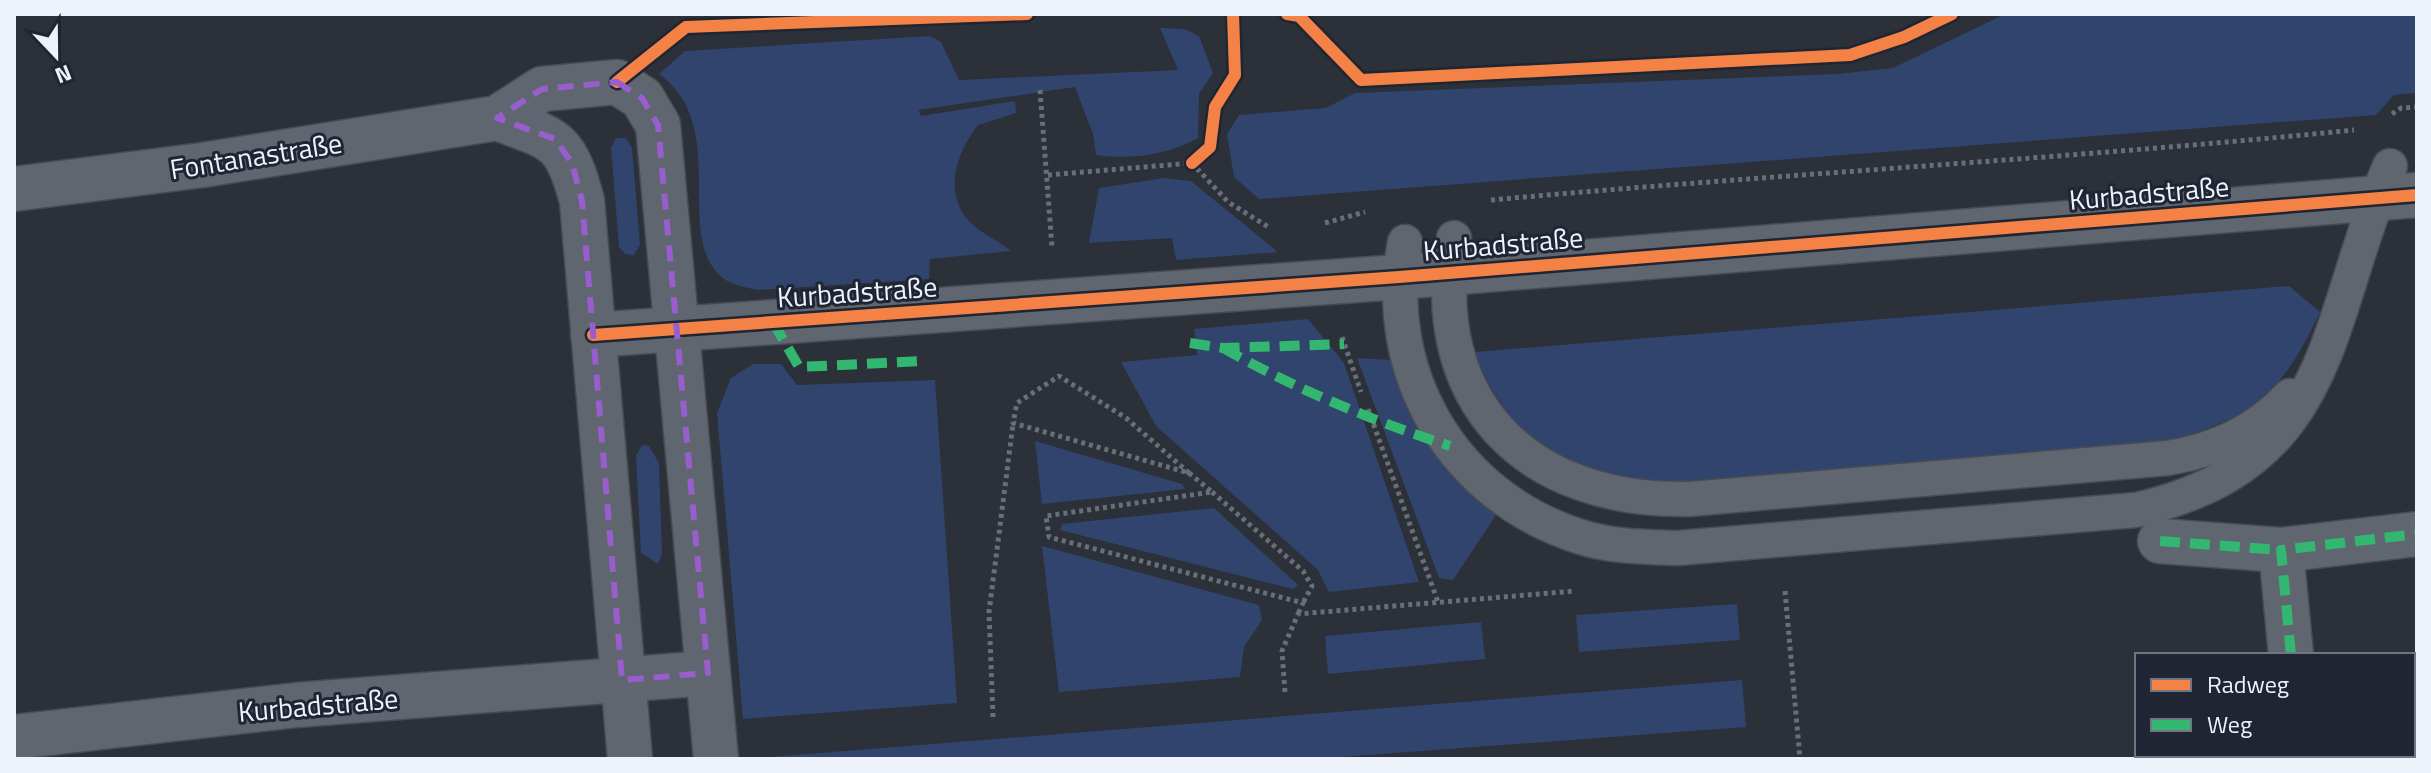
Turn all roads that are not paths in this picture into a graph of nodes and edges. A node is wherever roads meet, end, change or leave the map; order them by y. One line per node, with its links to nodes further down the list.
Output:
1 (497, 118): 3 (street, Fontanastraße); 7 (street); 8 (street)
2 (2394, 187): 4 (street, Kurbadstraße); 6 (lane)
3 (14, 189)
4 (1451, 256): 5 (street, Kurbadstraße); 6 (lane)
5 (1402, 259): 6 (lane); 7 (street, Kurbadstraße)
6 (2340, 307)
7 (677, 329): 8 (street, Kurbadstraße); 13 (street)
8 (593, 335): 14 (street)
9 (2417, 534): 11 (street)
10 (2160, 541): 11 (street)
11 (2281, 550): 12 (street)
12 (2291, 653)
13 (708, 673): 14 (street, Kurbadstraße); 17 (street)
14 (622, 680): 15 (street, Kurbadstraße); 16 (street)
15 (14, 737)
16 (630, 759)
17 (716, 759)

